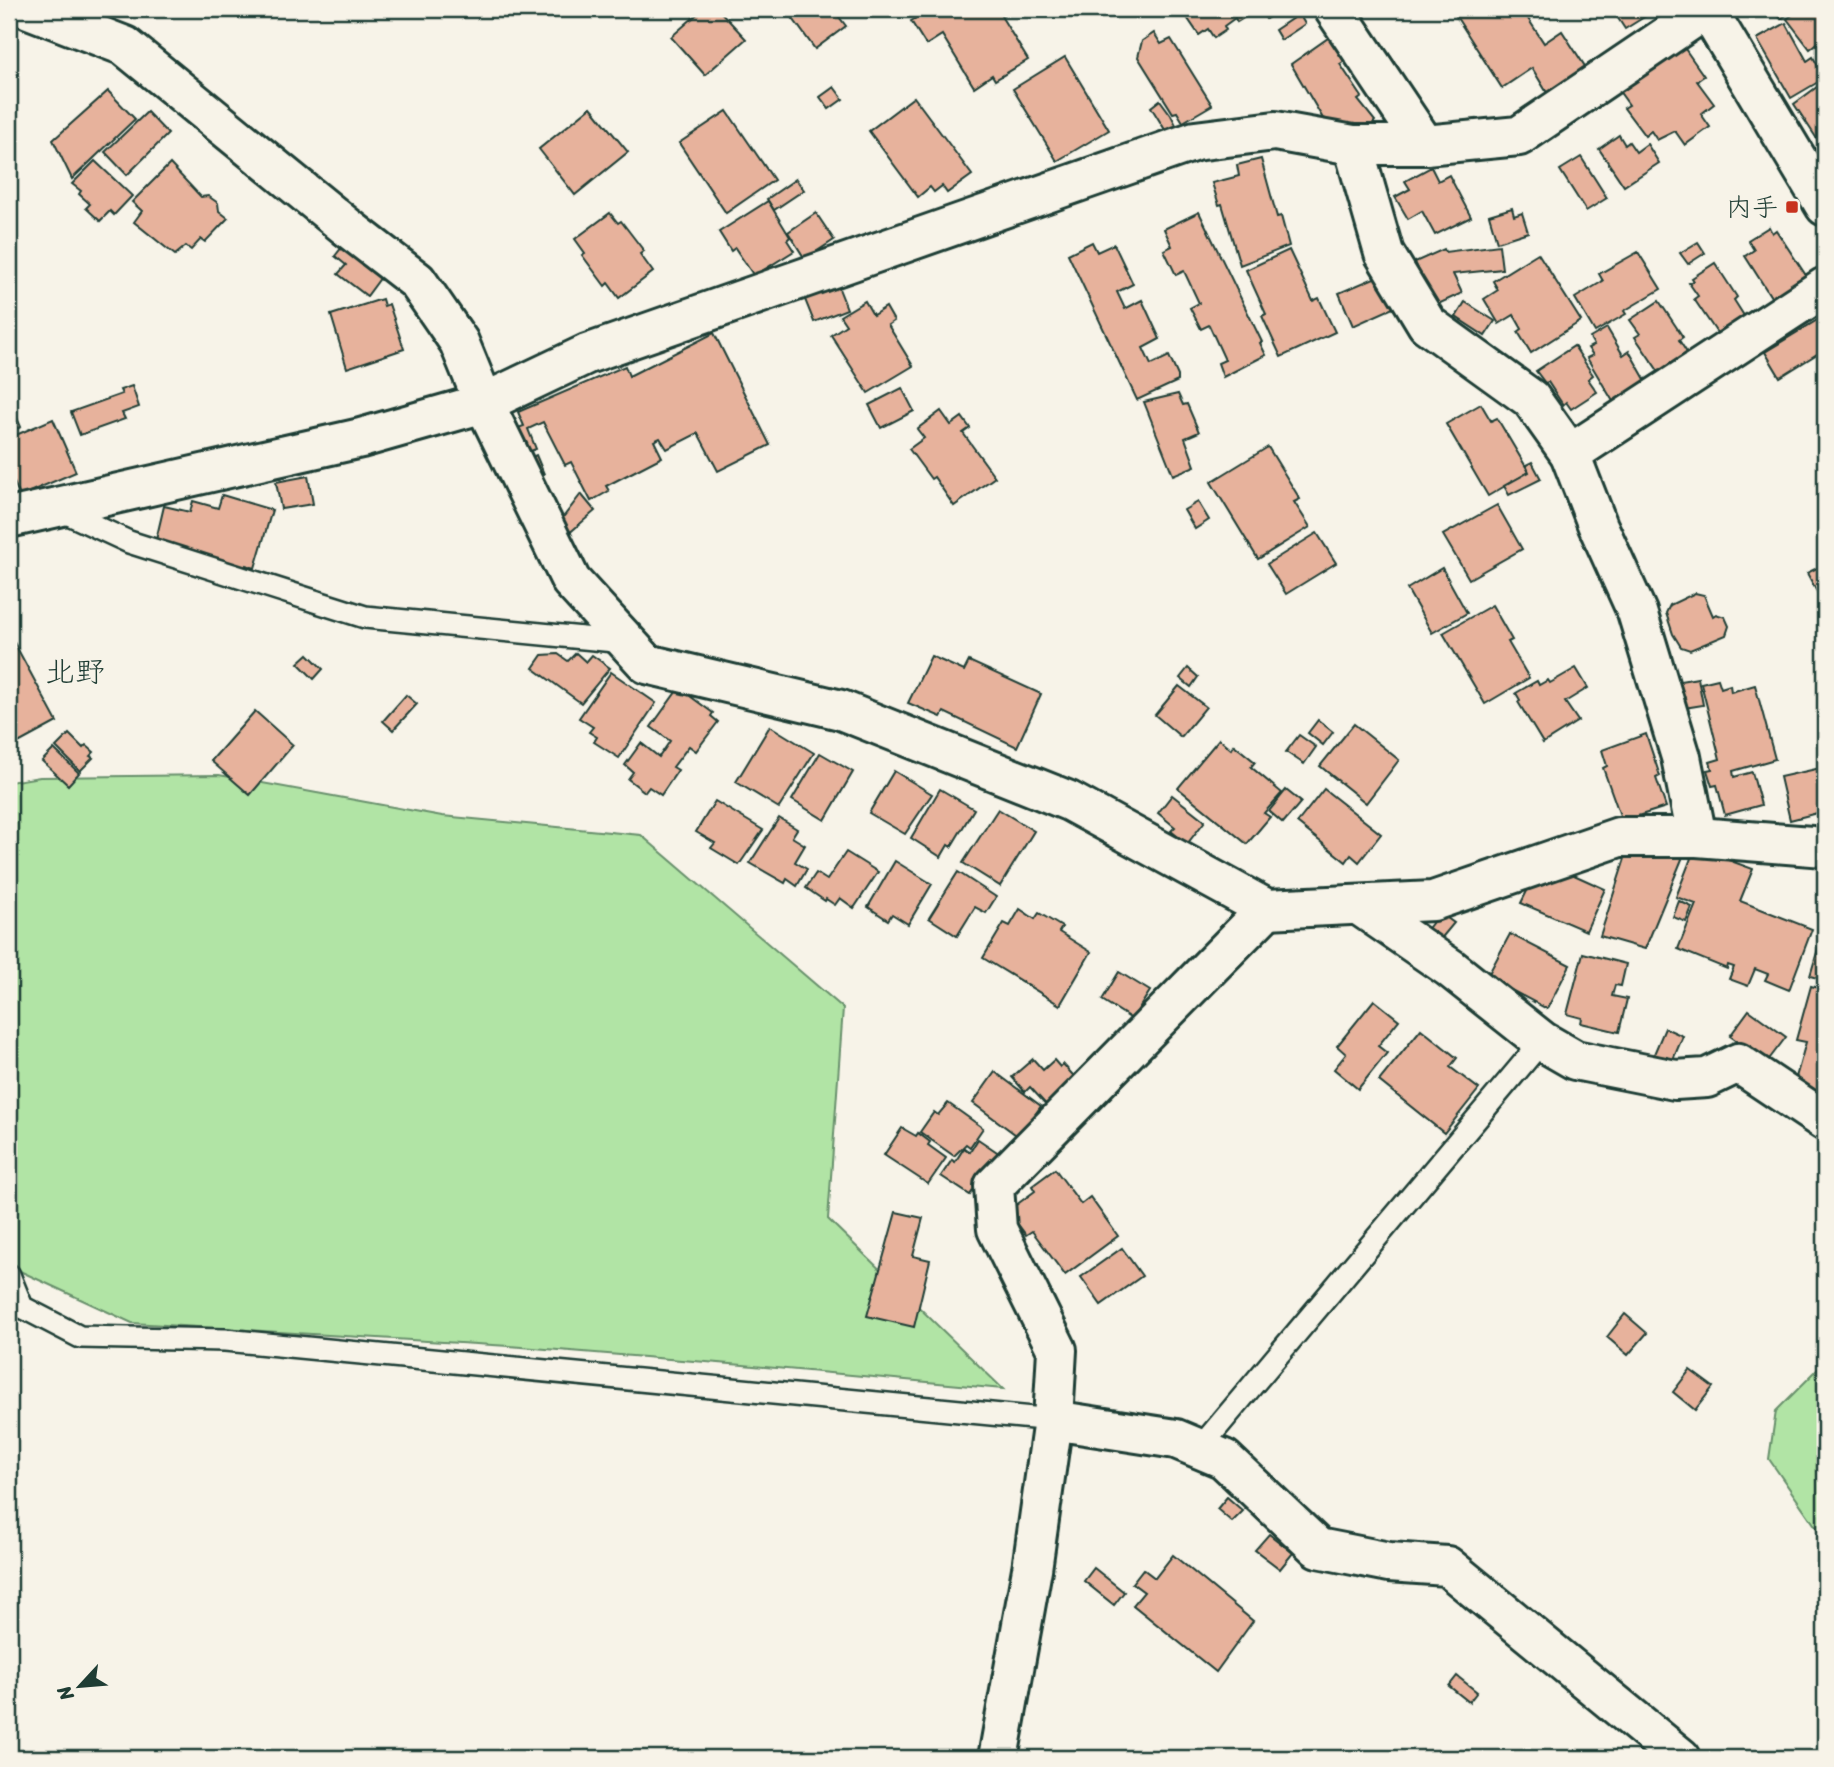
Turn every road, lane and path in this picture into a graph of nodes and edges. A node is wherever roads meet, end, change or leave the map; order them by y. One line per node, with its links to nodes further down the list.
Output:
1 (29, 9): 8 (street)
2 (1334, 9): 5 (street)
3 (1707, 9): 5 (street); 6 (street)
4 (1353, 145): 5 (street); 8 (street); 9 (street)
5 (1425, 145)
6 (1825, 206)
7 (1825, 287): 9 (street)
8 (484, 403): 10 (street); 12 (street)
9 (1570, 454): 13 (street)
10 (58, 509): 11 (street); 12 (lane)
11 (9, 519)
12 (627, 642): 16 (street)
13 (1697, 837): 14 (street); 15 (street)
14 (1825, 847)
15 (1360, 906): 16 (street); 17 (street)
16 (1267, 909): 20 (street)
17 (1542, 1041): 18 (street); 21 (lane)
18 (1825, 1121)
19 (9, 1275): 20 (lane)
20 (1053, 1420): 21 (street); 22 (street)
21 (1199, 1449): 23 (street)
22 (998, 1758)
23 (1681, 1758)

